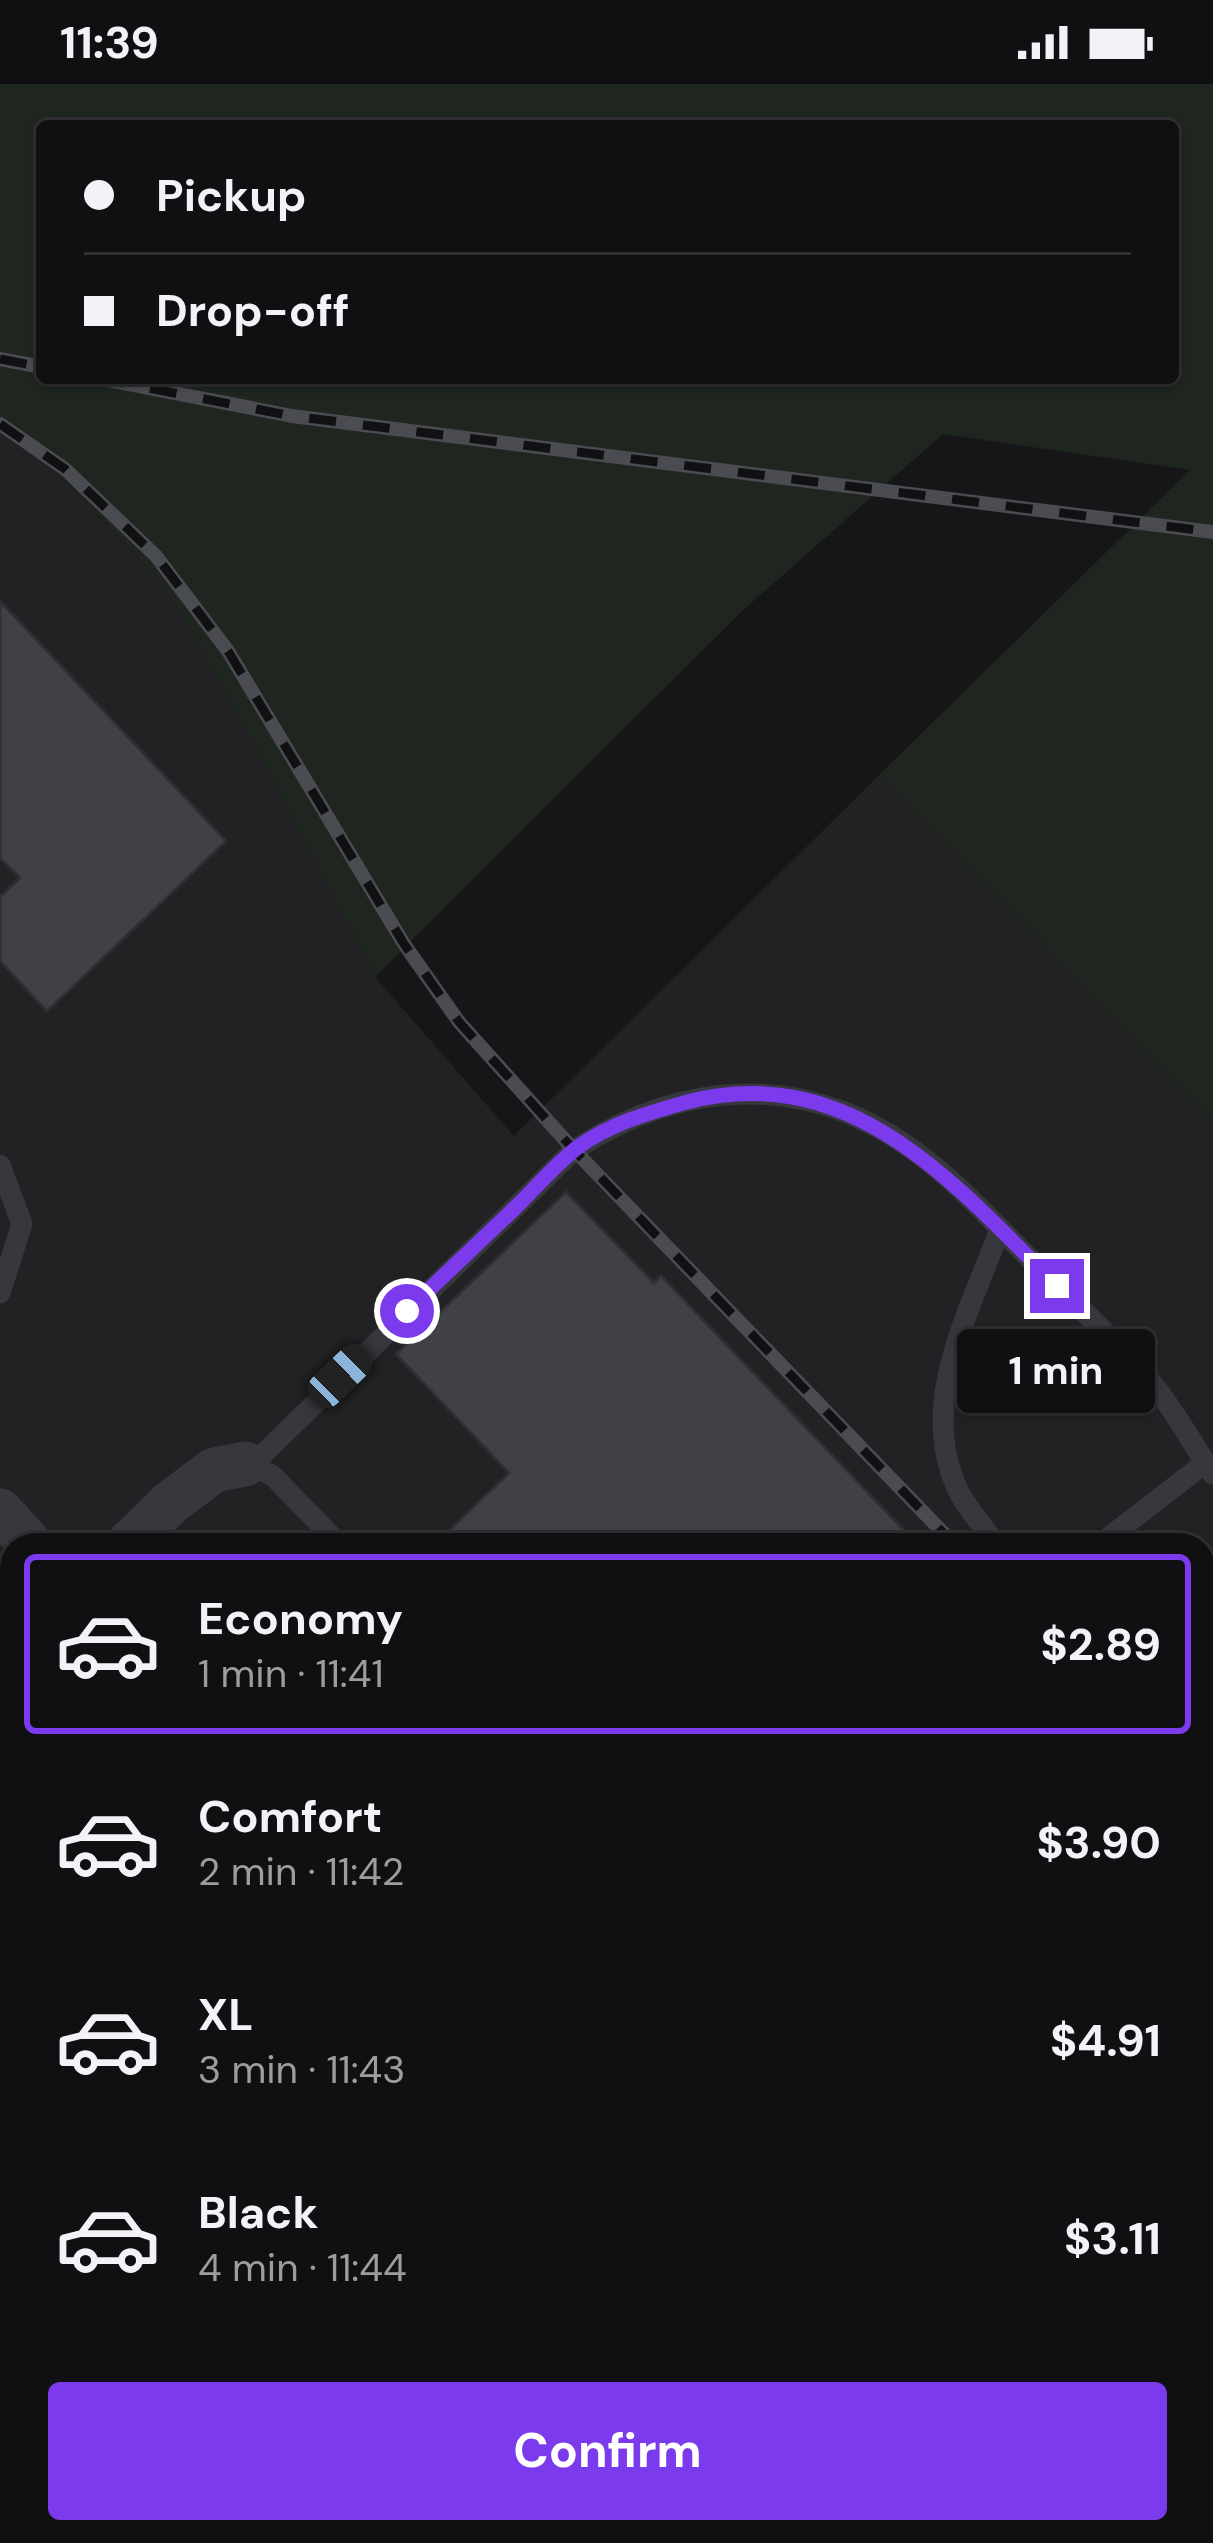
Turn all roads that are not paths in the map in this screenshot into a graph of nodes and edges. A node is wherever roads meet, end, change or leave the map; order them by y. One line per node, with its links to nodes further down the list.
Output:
1 (0, 1165): 3 (lane)
2 (1000, 1229): 4 (lane); 5 (lane); 10 (lane)
3 (0, 1293)
4 (247, 1466): 8 (street); 9 (lane)
5 (1209, 1468): 11 (lane)
6 (0, 1510): 7 (street)
7 (20, 1533)
8 (139, 1533)
9 (328, 1533)
10 (987, 1533)
11 (1116, 1533)

